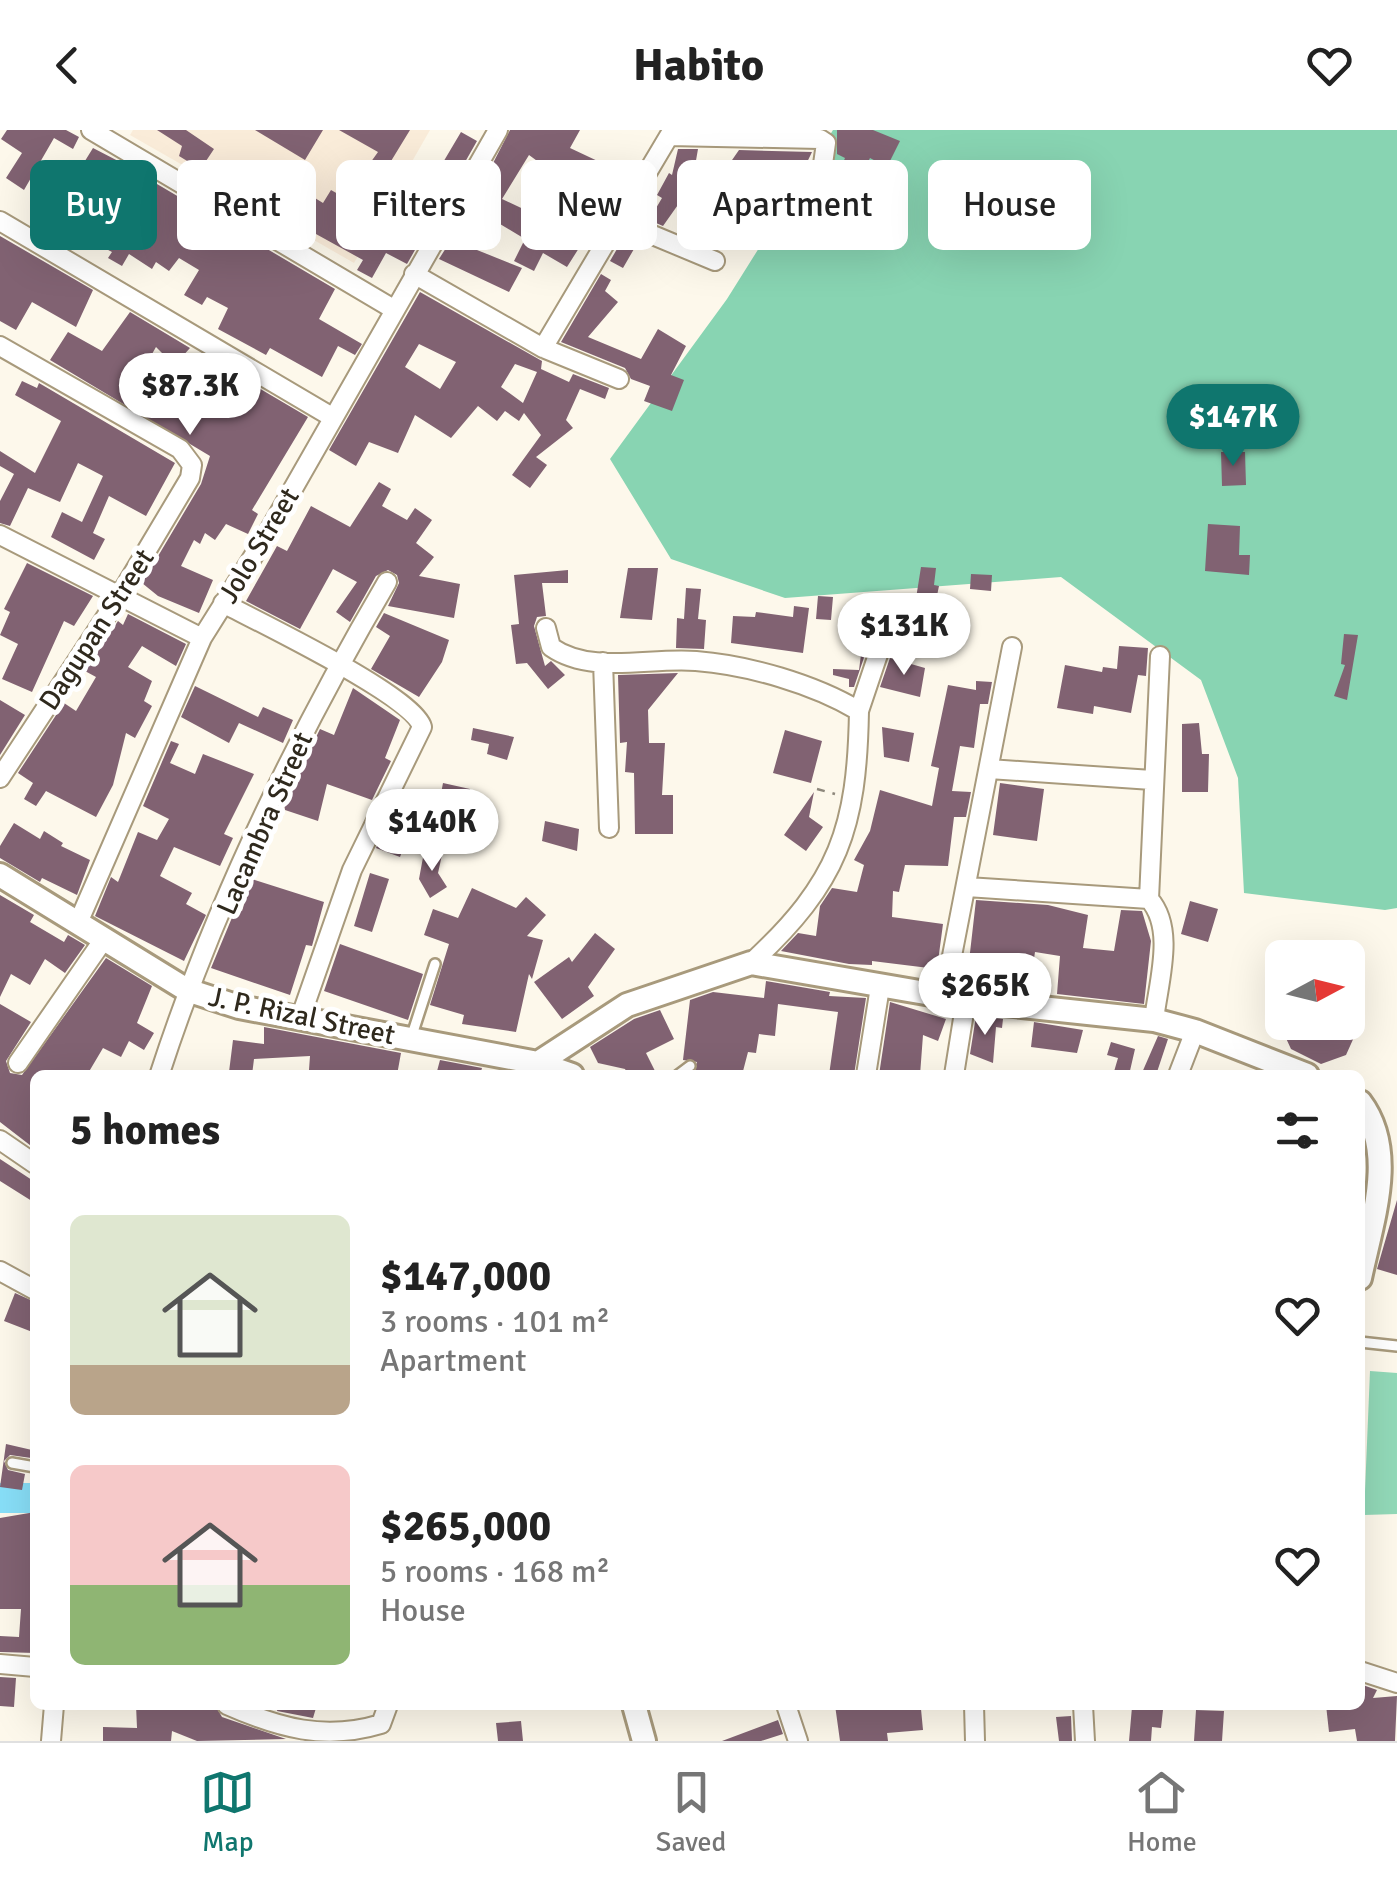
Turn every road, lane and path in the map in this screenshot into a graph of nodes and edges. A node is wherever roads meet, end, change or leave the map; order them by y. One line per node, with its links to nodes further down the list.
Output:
1 (90, 130): 11 (street)
2 (498, 130): 10 (street, Jolo Street)
3 (670, 133): 4 (street); 5 (street)
4 (655, 160)
5 (824, 160)
6 (0, 220): 15 (street)
7 (657, 237): 9 (street)
8 (602, 250): 13 (street)
9 (715, 261)
10 (414, 274): 11 (street, Jolo Street); 13 (street)
11 (396, 310): 15 (street, Jolo Street)
12 (0, 346): 18 (street, Dagupan Street)
13 (543, 348): 14 (street)
14 (620, 380)
15 (332, 416): 19 (street, Jolo Street)
16 (0, 535): 18 (street)
17 (387, 582): 26 (street, Lacambra Street)
18 (119, 597): 22 (street); 29 (street, Dagupan Street)
19 (224, 603): 22 (street, Jolo Street); 26 (street)
20 (895, 604): 27 (street)
21 (546, 628): 25 (street)
22 (202, 638): 35 (street, Jolo Street)
23 (1012, 648): 28 (street)
24 (1160, 656): 30 (street)
25 (603, 662): 27 (street); 31 (street)
26 (339, 664): 40 (street, Lacambra Street); 42 (street)
27 (859, 711): 37 (street)
28 (989, 768): 30 (street); 33 (street)
29 (0, 778)
30 (1152, 780): 34 (street)
31 (609, 828)
32 (0, 875): 35 (street, J. P. Rizal Street)
33 (967, 887): 34 (street); 41 (street)
34 (1148, 899): 43 (street)
35 (78, 923): 36 (street, J. P. Rizal Street)
36 (104, 938): 40 (street, J. P. Rizal Street); 46 (street)
37 (751, 963): 39 (street); 47 (street)
38 (435, 964): 45 (lane)
39 (880, 987): 41 (street); 52 (street)
40 (187, 990): 42 (street, J. P. Rizal Street); 49 (street, Lacambra Street)
41 (955, 999): 43 (street); 53 (street)
42 (301, 1016): 45 (street, J. P. Rizal Street)
43 (1154, 1020): 44 (street)
44 (1195, 1031): 54 (street); 55 (street)
45 (411, 1038): 47 (street, J. P. Rizal Street)
46 (18, 1063)
47 (538, 1064): 50 (street, J. P. Rizal Street)
48 (690, 1066): 51 (lane)
49 (161, 1070)
50 (557, 1070)
51 (685, 1070)
52 (867, 1070)
53 (954, 1070)
54 (1180, 1070)
55 (1294, 1070)
56 (1365, 1108): 57 (street)
57 (1378, 1123): 58 (lane); 61 (street)
58 (1365, 1137)
59 (0, 1140): 60 (street)
60 (30, 1161)
61 (1365, 1257)
62 (0, 1270): 63 (street)
63 (30, 1287)
64 (1365, 1343): 65 (lane)
65 (1397, 1346)
66 (12, 1463): 67 (lane)
67 (30, 1466)
68 (0, 1664): 69 (street)
69 (30, 1667)
70 (1365, 1673): 71 (street)
71 (1397, 1683)
72 (54, 1710): 79 (street)
73 (238, 1710): 74 (street)
74 (386, 1710)
75 (635, 1710): 80 (street)
76 (788, 1710): 81 (street)
77 (974, 1710): 82 (street)
78 (1083, 1710): 83 (street)
79 (51, 1741)
80 (644, 1741)
81 (798, 1741)
82 (975, 1741)
83 (1085, 1741)

